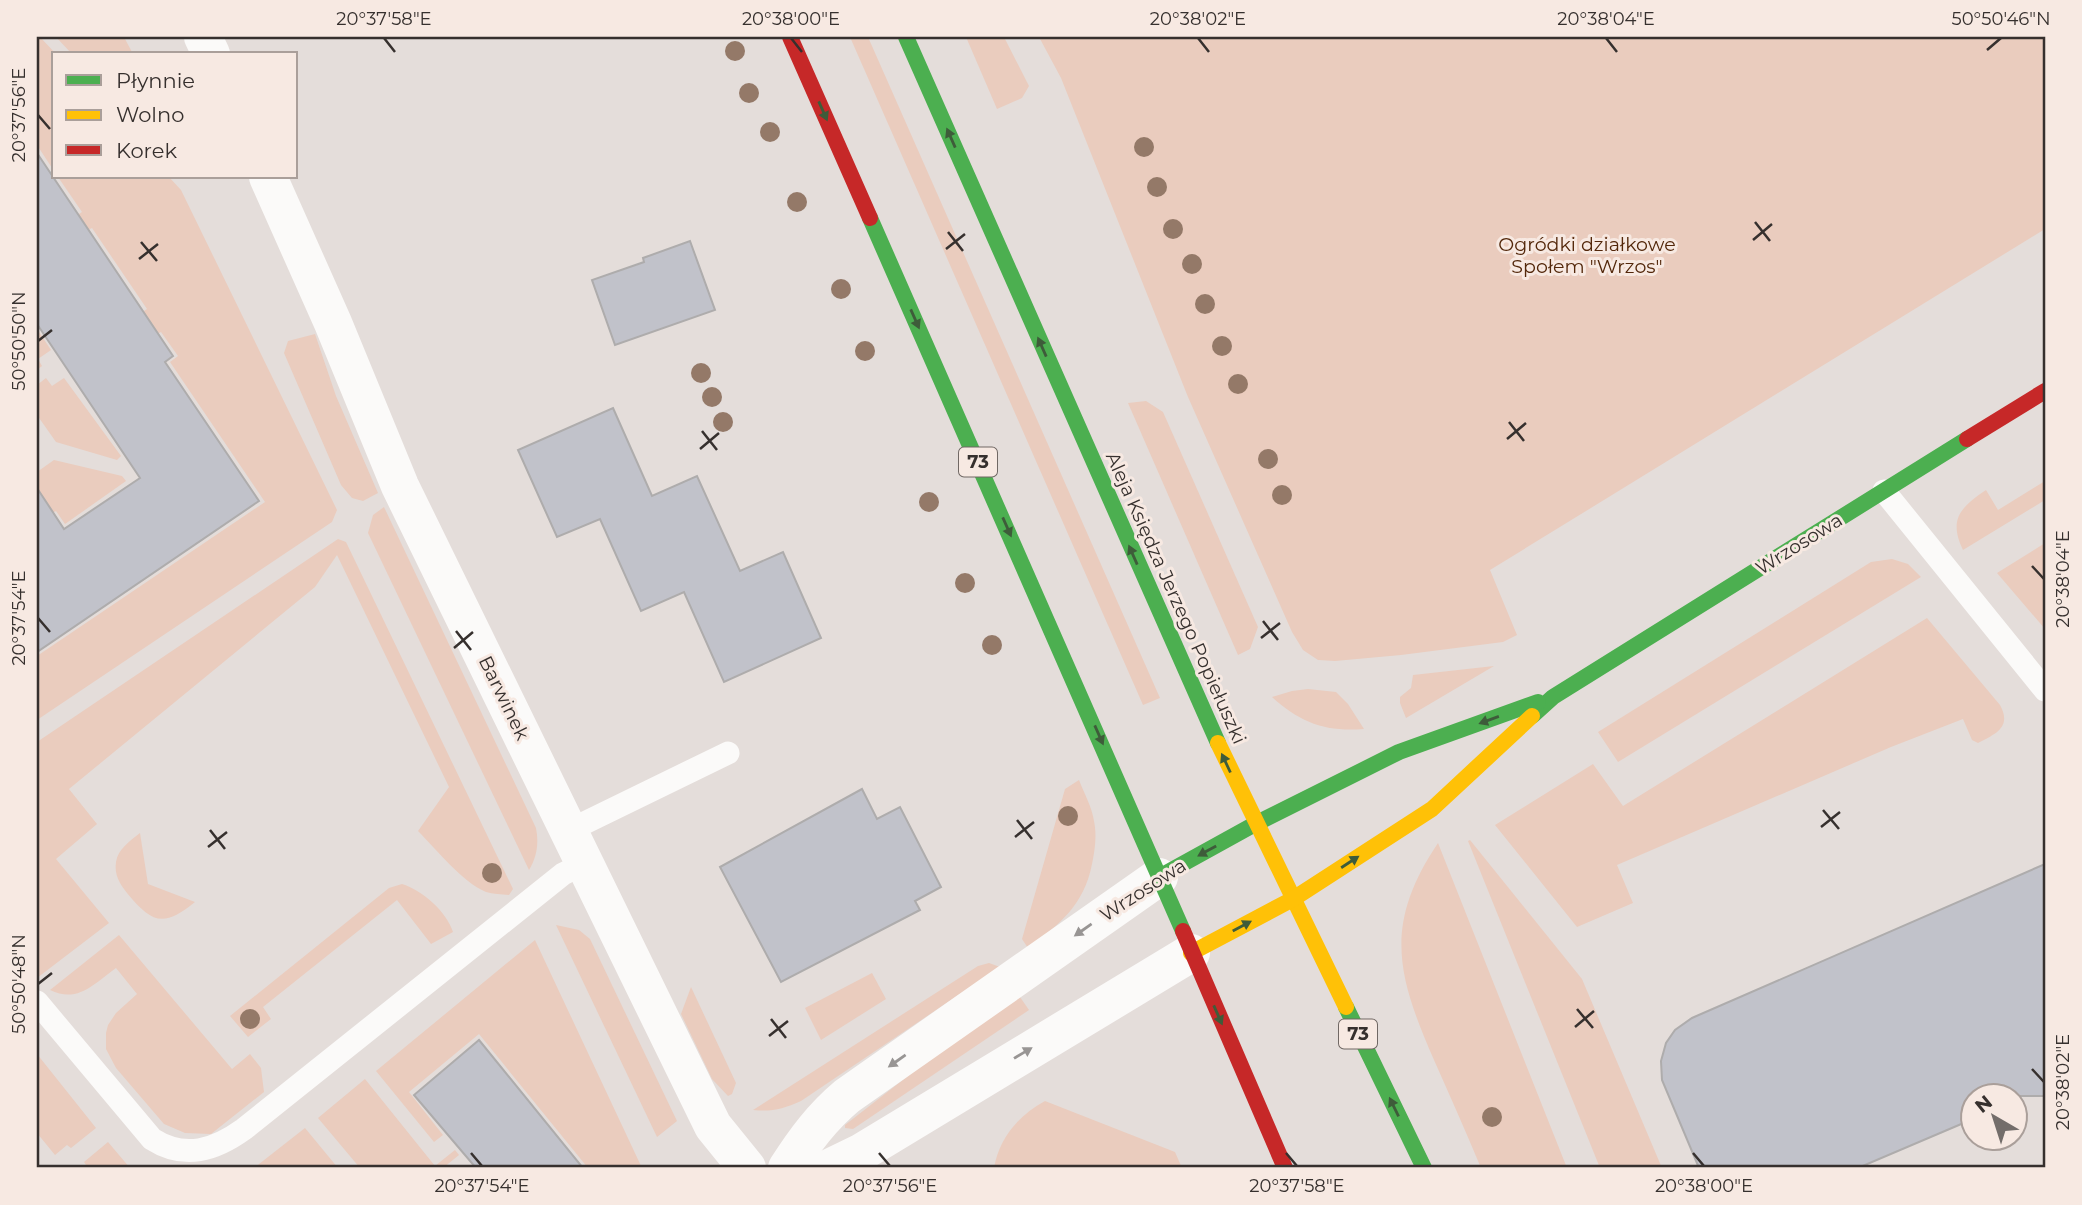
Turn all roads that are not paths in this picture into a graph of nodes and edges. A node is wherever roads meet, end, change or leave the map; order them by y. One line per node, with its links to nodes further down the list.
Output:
1 (790, 37): 11 (main road, 73, one-way to 11)
2 (906, 37): 9 (main road, Aleja Księdza Jerzego Popiełuszki / 73, one-way to 2)
3 (268, 178): 10 (street, Barwinek)
4 (2045, 391): 5 (main road, Wrzosowa)
5 (1884, 491): 6 (lane); 7 (main road, Wrzosowa)
6 (2045, 690)
7 (1553, 697): 9 (main road, Wrzosowa, one-way to 9); 12 (main road, Wrzosowa, one-way to 7)
8 (728, 753): 10 (lane)
9 (1255, 824): 11 (main road, Wrzosowa, one-way to 11); 12 (main road, Aleja Księdza Jerzego Popiełuszki / 73)
10 (575, 848): 14 (lane); 15 (street, Barwinek)
11 (1159, 877): 13 (main road, 73); 16 (street, Wrzosowa, one-way to 16)
12 (1293, 899): 13 (main road, Wrzosowa, one-way to 12); 19 (main road, Aleja Księdza Jerzego Popiełuszki / 73, one-way to 12)
13 (1191, 953): 17 (street, Wrzosowa, one-way to 13); 18 (main road, 73, one-way to 18)
14 (37, 1002)
15 (747, 1168)
16 (787, 1168)
17 (829, 1168)
18 (1285, 1168)
19 (1424, 1168)

